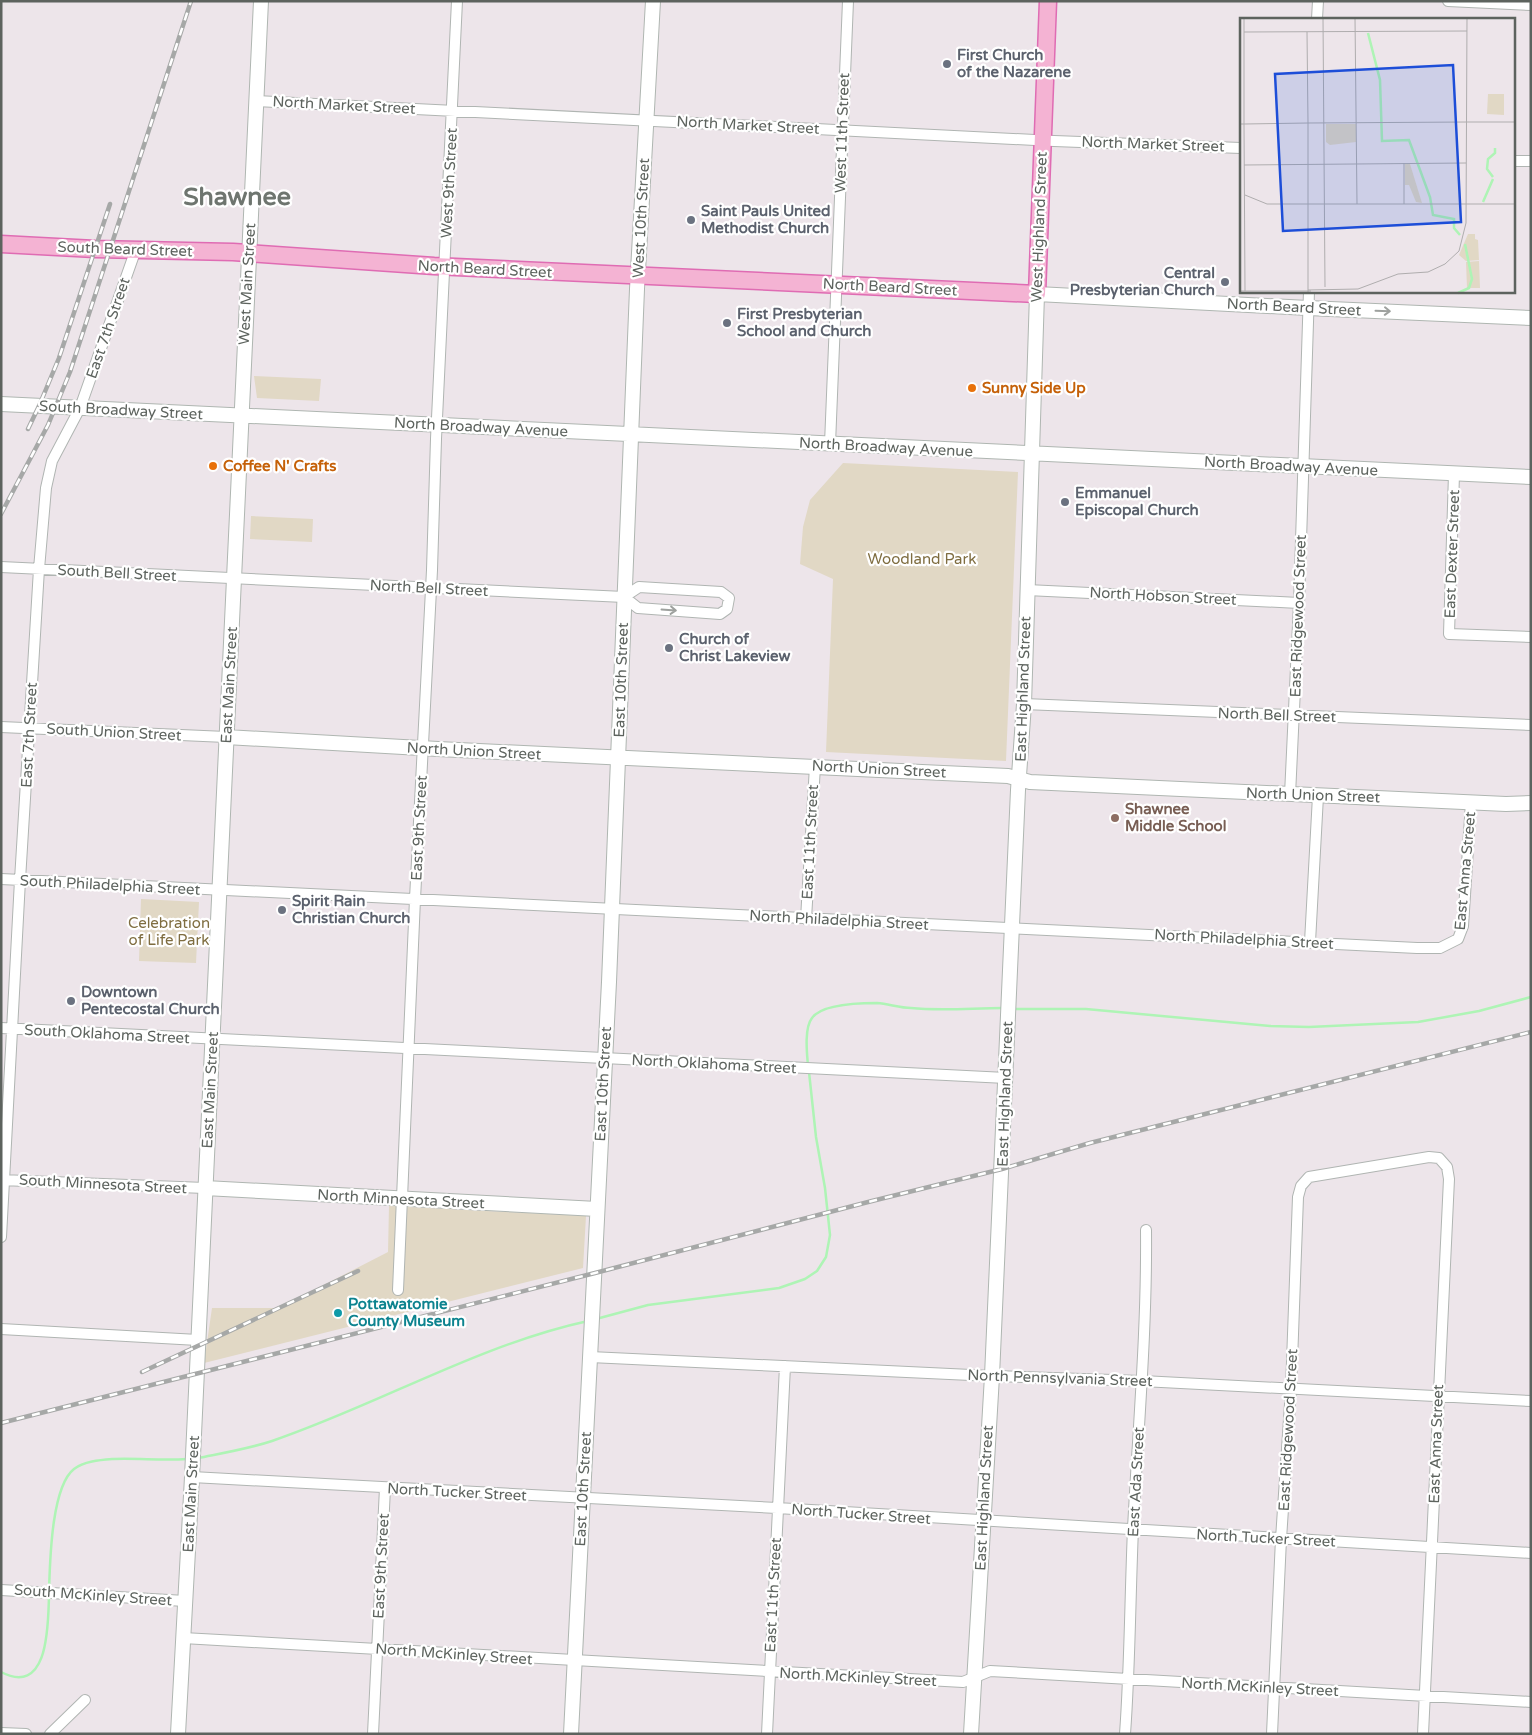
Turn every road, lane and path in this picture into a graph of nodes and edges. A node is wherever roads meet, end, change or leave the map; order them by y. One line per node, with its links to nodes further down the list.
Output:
1 (261, 1): 10 (street, West Main Street)
2 (457, 1): 11 (street, West 9th Street)
3 (653, 1): 12 (street, West 10th Street)
4 (848, 1): 13 (street, West 11th Street)
5 (1048, 1): 14 (main road, West Highland Street)
6 (1318, 1): 9 (street)
7 (1448, 1): 8 (street)
8 (1531, 5)
9 (1317, 18)
10 (256, 101): 11 (street, North Market Street); 20 (street, West Main Street)
11 (453, 111): 12 (street, North Market Street); 21 (street, West 9th Street)
12 (646, 121): 13 (street, North Market Street); 22 (street, West 10th Street)
13 (842, 129): 14 (street, North Market Street); 23 (street, West 11th Street)
14 (1042, 140): 15 (street, North Market Street); 25 (main road, West Highland Street)
15 (1240, 148)
16 (1514, 160): 17 (street)
17 (1531, 161)
18 (1, 244): 19 (main road, South Beard Street)
19 (136, 250): 20 (main road, South Beard Street); 29 (street, East 7th Street)
20 (249, 254): 21 (main road, North Beard Street); 30 (street, West Main Street)
21 (445, 267): 22 (main road, North Beard Street); 31 (street, West 9th Street)
22 (638, 276): 23 (main road, North Beard Street); 32 (street, West 10th Street)
23 (836, 285): 25 (main road, North Beard Street); 33 (street, West 11th Street)
24 (1309, 292): 26 (street, East Ridgewood Street)
25 (1037, 294): 26 (street, North Beard Street); 34 (street, West Highland Street)
26 (1308, 308): 27 (street, North Beard Street, one-way to 27); 35 (street, East Ridgewood Street)
27 (1531, 318)
28 (1, 404): 29 (street, South Broadway Street)
29 (80, 408): 30 (street, South Broadway Street); 39 (street, East 7th Street)
30 (241, 416): 31 (street, North Broadway Avenue); 40 (street, East Main Street)
31 (437, 425): 32 (street, North Broadway Avenue); 41 (street, East 9th Street)
32 (631, 435): 33 (street, North Broadway Avenue); 43 (street, East 10th Street)
33 (830, 444): 34 (street, North Broadway Avenue)
34 (1032, 454): 35 (street, North Broadway Avenue); 42 (street, East Highland Street)
35 (1303, 466): 36 (street, North Broadway Avenue); 44 (street, East Ridgewood Street)
36 (1454, 474): 37 (street, North Broadway Avenue); 45 (street, East Dexter Street)
37 (1531, 477)
38 (1, 567): 39 (street, South Bell Street)
39 (39, 569): 40 (street, South Bell Street); 50 (street, East 7th Street)
40 (234, 578): 41 (street, North Bell Street); 51 (street, East Main Street)
41 (431, 587): 43 (street, North Bell Street); 52 (street, East 9th Street)
42 (1027, 590): 44 (street, North Hobson Street); 46 (street, East Highland Street)
43 (624, 597): 43 (street, North Bell Street, one-way to 43); 53 (street, East 10th Street)
44 (1299, 602): 47 (street, East Ridgewood Street)
45 (1531, 637)
46 (1024, 704): 47 (street, North Bell Street); 55 (street, East Highland Street)
47 (1295, 716): 48 (street, North Bell Street); 56 (street, East Ridgewood Street)
48 (1531, 725)
49 (1, 727): 50 (street, South Union Street)
50 (29, 728): 51 (street, South Union Street); 61 (street, East 7th Street)
51 (226, 737): 52 (street, North Union Street); 62 (street, East Main Street)
52 (423, 748): 53 (street, North Union Street); 63 (street, East 9th Street)
53 (618, 758): 54 (street, North Union Street); 64 (street, East 10th Street)
54 (815, 766): 55 (street, North Union Street); 65 (street, East 11th Street)
55 (1019, 779): 56 (street, North Union Street); 66 (street, East Highland Street)
56 (1290, 795): 57 (street, North Union Street)
57 (1318, 796): 58 (street, North Union Street); 68 (street)
58 (1471, 802): 59 (street, North Union Street); 67 (street, East Anna Street)
59 (1531, 803)
60 (1, 879): 61 (street, South Philadelphia Street)
61 (20, 880): 62 (street, South Philadelphia Street); 70 (street, East 7th Street)
62 (219, 890): 63 (street, North Philadelphia Street); 71 (street, East Main Street)
63 (414, 899): 64 (street, North Philadelphia Street); 72 (street, East 9th Street)
64 (612, 910): 65 (street, North Philadelphia Street); 73 (street, East 10th Street)
65 (806, 919): 66 (street, North Philadelphia Street)
66 (1012, 929): 68 (street, North Philadelphia Street); 74 (street, East Highland Street)
67 (1458, 939): 68 (street, North Philadelphia Street)
68 (1310, 942)
69 (1, 1028): 70 (street, South Oklahoma Street)
70 (13, 1029): 71 (street, South Oklahoma Street); 76 (street, East 7th Street)
71 (212, 1040): 72 (street, North Oklahoma Street); 77 (street, East Main Street)
72 (408, 1048): 73 (street, North Oklahoma Street); 78 (street, East 9th Street)
73 (605, 1059): 74 (street, North Oklahoma Street); 79 (street, East 10th Street)
74 (1006, 1078): 87 (street, East Highland Street)
75 (1439, 1158): 89 (street, East Ridgewood Street); 90 (street, East Anna Street)
76 (3, 1180): 77 (street, South Minnesota Street); 81 (street, East 7th Street)
77 (205, 1188): 78 (street, North Minnesota Street); 84 (street, East Main Street)
78 (401, 1199): 79 (street, North Minnesota Street); 82 (street, East 9th Street)
79 (597, 1209): 85 (street, East 10th Street)
80 (1146, 1230): 88 (street, East Ada Street)
81 (1, 1237)
82 (398, 1290)
83 (1, 1329): 84 (street)
84 (198, 1340): 92 (street, East Main Street)
85 (590, 1357): 86 (street, North Pennsylvania Street); 94 (street, East 10th Street)
86 (785, 1366): 87 (street, North Pennsylvania Street); 95 (street, East 11th Street)
87 (992, 1376): 88 (street, North Pennsylvania Street); 96 (street, East Highland Street)
88 (1142, 1381): 89 (street, North Pennsylvania Street); 97 (street, East Ada Street)
89 (1291, 1389): 90 (street, North Pennsylvania Street); 98 (street, East Ridgewood Street)
90 (1438, 1395): 91 (street, North Pennsylvania Street); 99 (street, East Anna Street)
91 (1531, 1401)
92 (192, 1475): 93 (street, North Tucker Street); 102 (street, East Main Street)
93 (385, 1488): 94 (street, North Tucker Street); 104 (street, East 9th Street)
94 (582, 1499): 95 (street, North Tucker Street); 105 (street, East 10th Street)
95 (777, 1508): 96 (street, North Tucker Street); 106 (street, East 11th Street)
96 (983, 1521): 97 (street, North Tucker Street); 107 (street, East Highland Street)
97 (1133, 1530): 98 (street, North Tucker Street); 108 (street, East Ada Street)
98 (1281, 1540): 99 (street, North Tucker Street); 109 (street, East Ridgewood Street)
99 (1432, 1548): 100 (street, North Tucker Street); 110 (street, East Anna Street)
100 (1531, 1553)
101 (1, 1590): 102 (street, South McKinley Street)
102 (185, 1601): 103 (street, East Main Street)
103 (183, 1638): 104 (street, North McKinley Street); 116 (street, East Main Street)
104 (377, 1649): 105 (street, North McKinley Street); 117 (street, East 9th Street)
105 (574, 1661): 106 (street, North McKinley Street); 118 (street, East 10th Street)
106 (769, 1672): 107 (street, North McKinley Street); 119 (street, East 11th Street)
107 (974, 1679): 108 (street, North McKinley Street); 120 (street, East Highland Street)
108 (1128, 1679): 109 (street, North McKinley Street); 121 (street, East Ada Street)
109 (1274, 1688): 110 (street, North McKinley Street); 122 (street, East Ridgewood Street)
110 (1425, 1696): 112 (street, North McKinley Street); 123 (street, East Anna Street)
111 (85, 1700): 115 (street)
112 (1531, 1702)
113 (1, 1733): 114 (street)
114 (26, 1734)
115 (50, 1734)
116 (178, 1734)
117 (373, 1734)
118 (571, 1734)
119 (767, 1734)
120 (971, 1734)
121 (1125, 1734)
122 (1272, 1734)
123 (1423, 1734)

